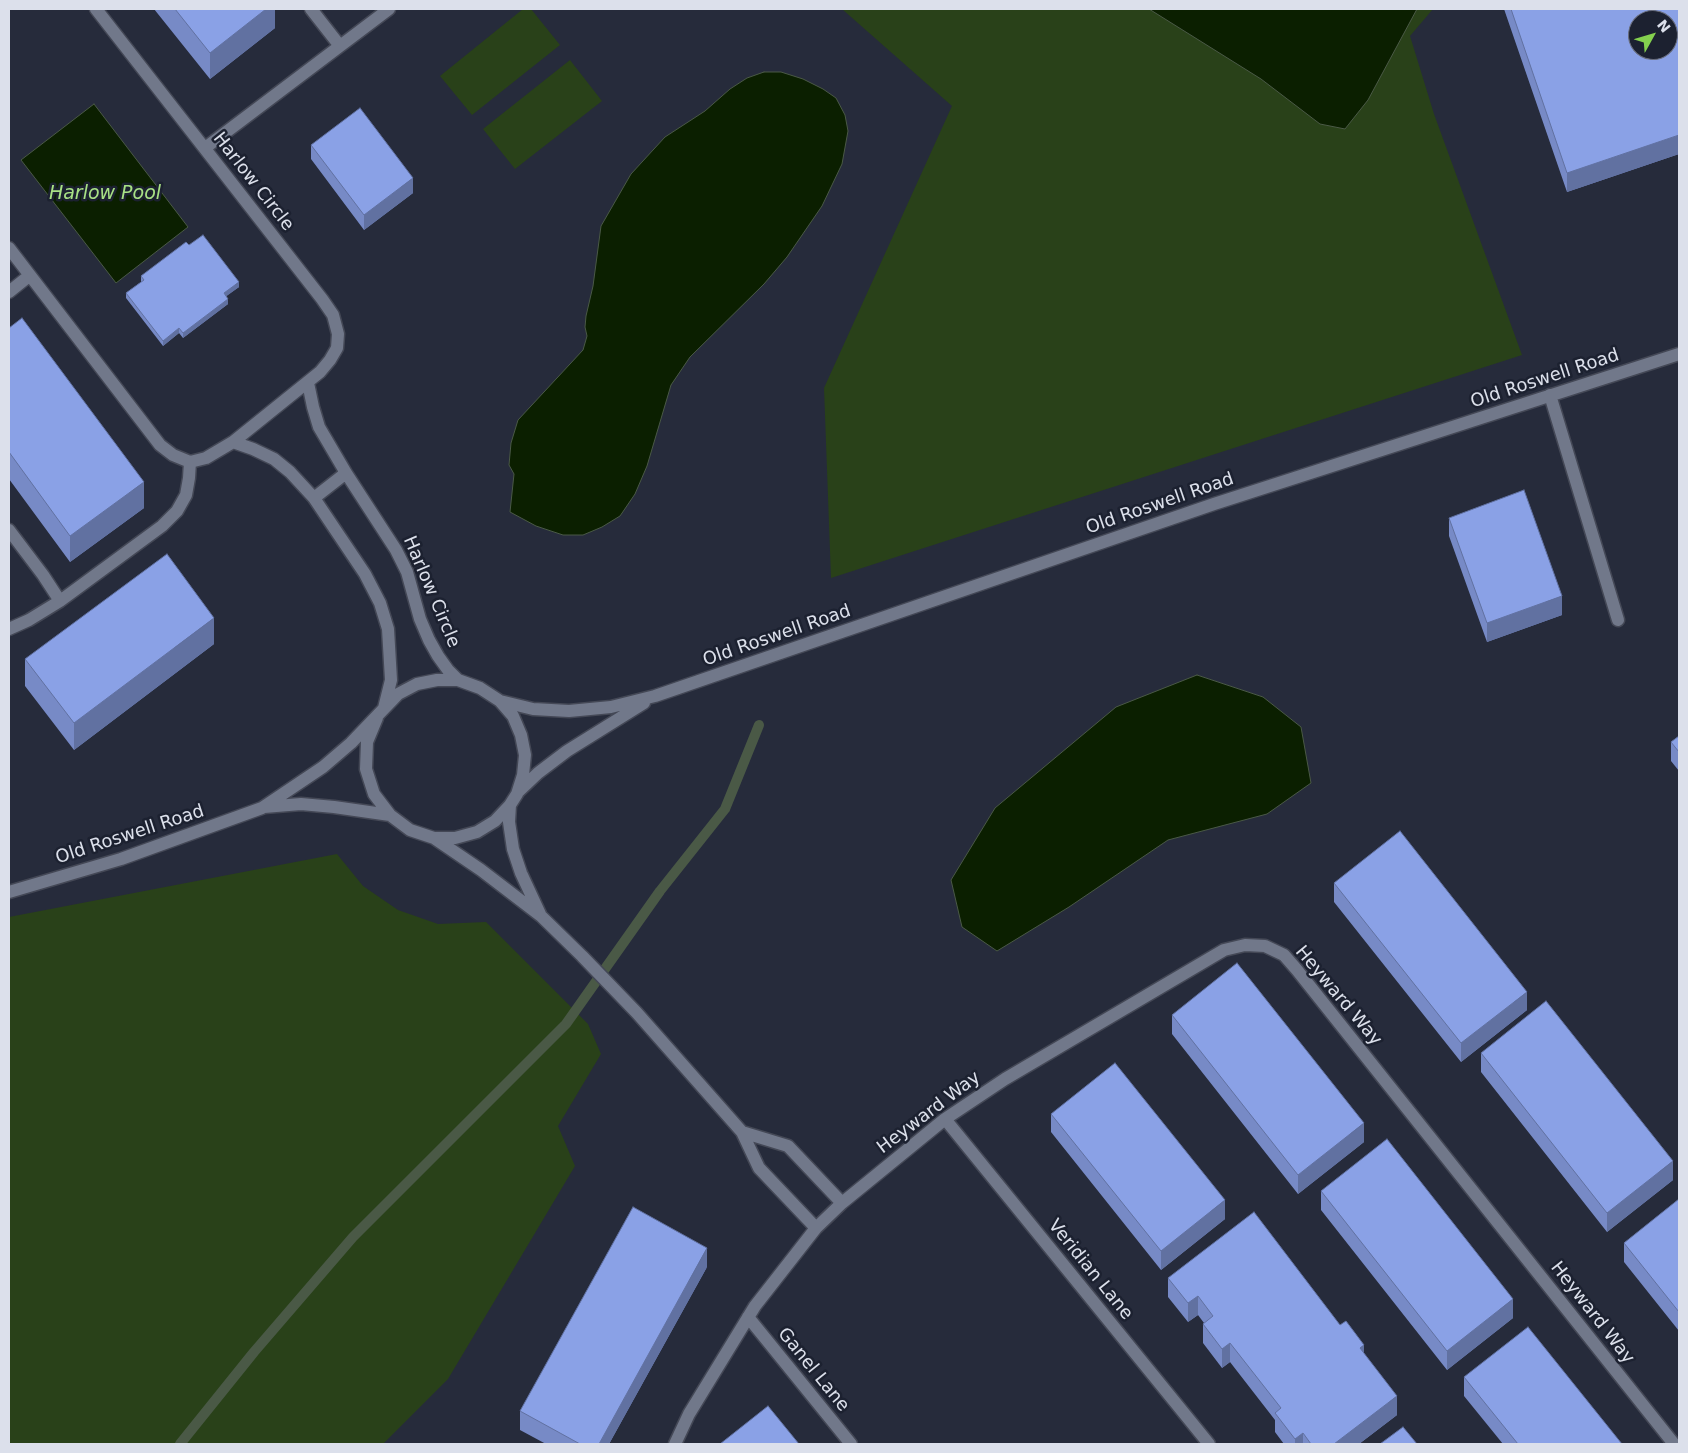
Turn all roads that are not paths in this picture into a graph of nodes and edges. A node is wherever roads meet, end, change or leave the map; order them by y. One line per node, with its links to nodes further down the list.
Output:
1 (96, 9): 5 (street, Harlow Circle)
2 (311, 9): 4 (street)
3 (389, 9): 4 (street)
4 (340, 46): 5 (street)
5 (205, 148): 10 (street, Harlow Circle)
6 (9, 248): 7 (street)
7 (30, 276): 8 (street); 13 (street)
8 (9, 292)
9 (1679, 354): 11 (street, Old Roswell Road)
10 (308, 383): 12 (street, Harlow Circle); 14 (street, Harlow Circle)
11 (1550, 395): 18 (street); 21 (street, Old Roswell Road)
12 (233, 442): 13 (street, Harlow Circle); 15 (street)
13 (190, 462): 17 (street)
14 (346, 473): 15 (street); 20 (street, Harlow Circle)
15 (314, 498): 23 (street)
16 (9, 530): 17 (street)
17 (60, 601): 19 (street)
18 (1618, 620)
19 (9, 629)
20 (458, 680): 22 (street, Old Roswell Road); 23 (street, Old Roswell Road)
21 (655, 696): 22 (street, Old Roswell Road); 24 (street, Old Roswell Road)
22 (500, 701): 24 (street, Old Roswell Road)
23 (380, 713): 26 (street, Old Roswell Road); 27 (street, Old Roswell Road)
24 (517, 794): 25 (street, Old Roswell Road)
25 (510, 805): 28 (street, Old Roswell Road); 30 (street)
26 (262, 808): 27 (street, Old Roswell Road); 29 (street, Old Roswell Road)
27 (390, 815): 28 (street, Old Roswell Road)
28 (434, 838): 30 (street)
29 (9, 892)
30 (541, 916): 32 (street)
31 (945, 1119): 33 (street, Heyward Way); 38 (street, Veridian Lane); 39 (street, Heyward Way)
32 (742, 1132): 33 (street); 34 (street)
33 (842, 1203): 34 (street, Heyward Way)
34 (816, 1228): 35 (street, Heyward Way)
35 (748, 1317): 36 (street, Heyward Way); 37 (street, Ganel Lane)
36 (675, 1444)
37 (851, 1444)
38 (1208, 1444)
39 (1674, 1444)

